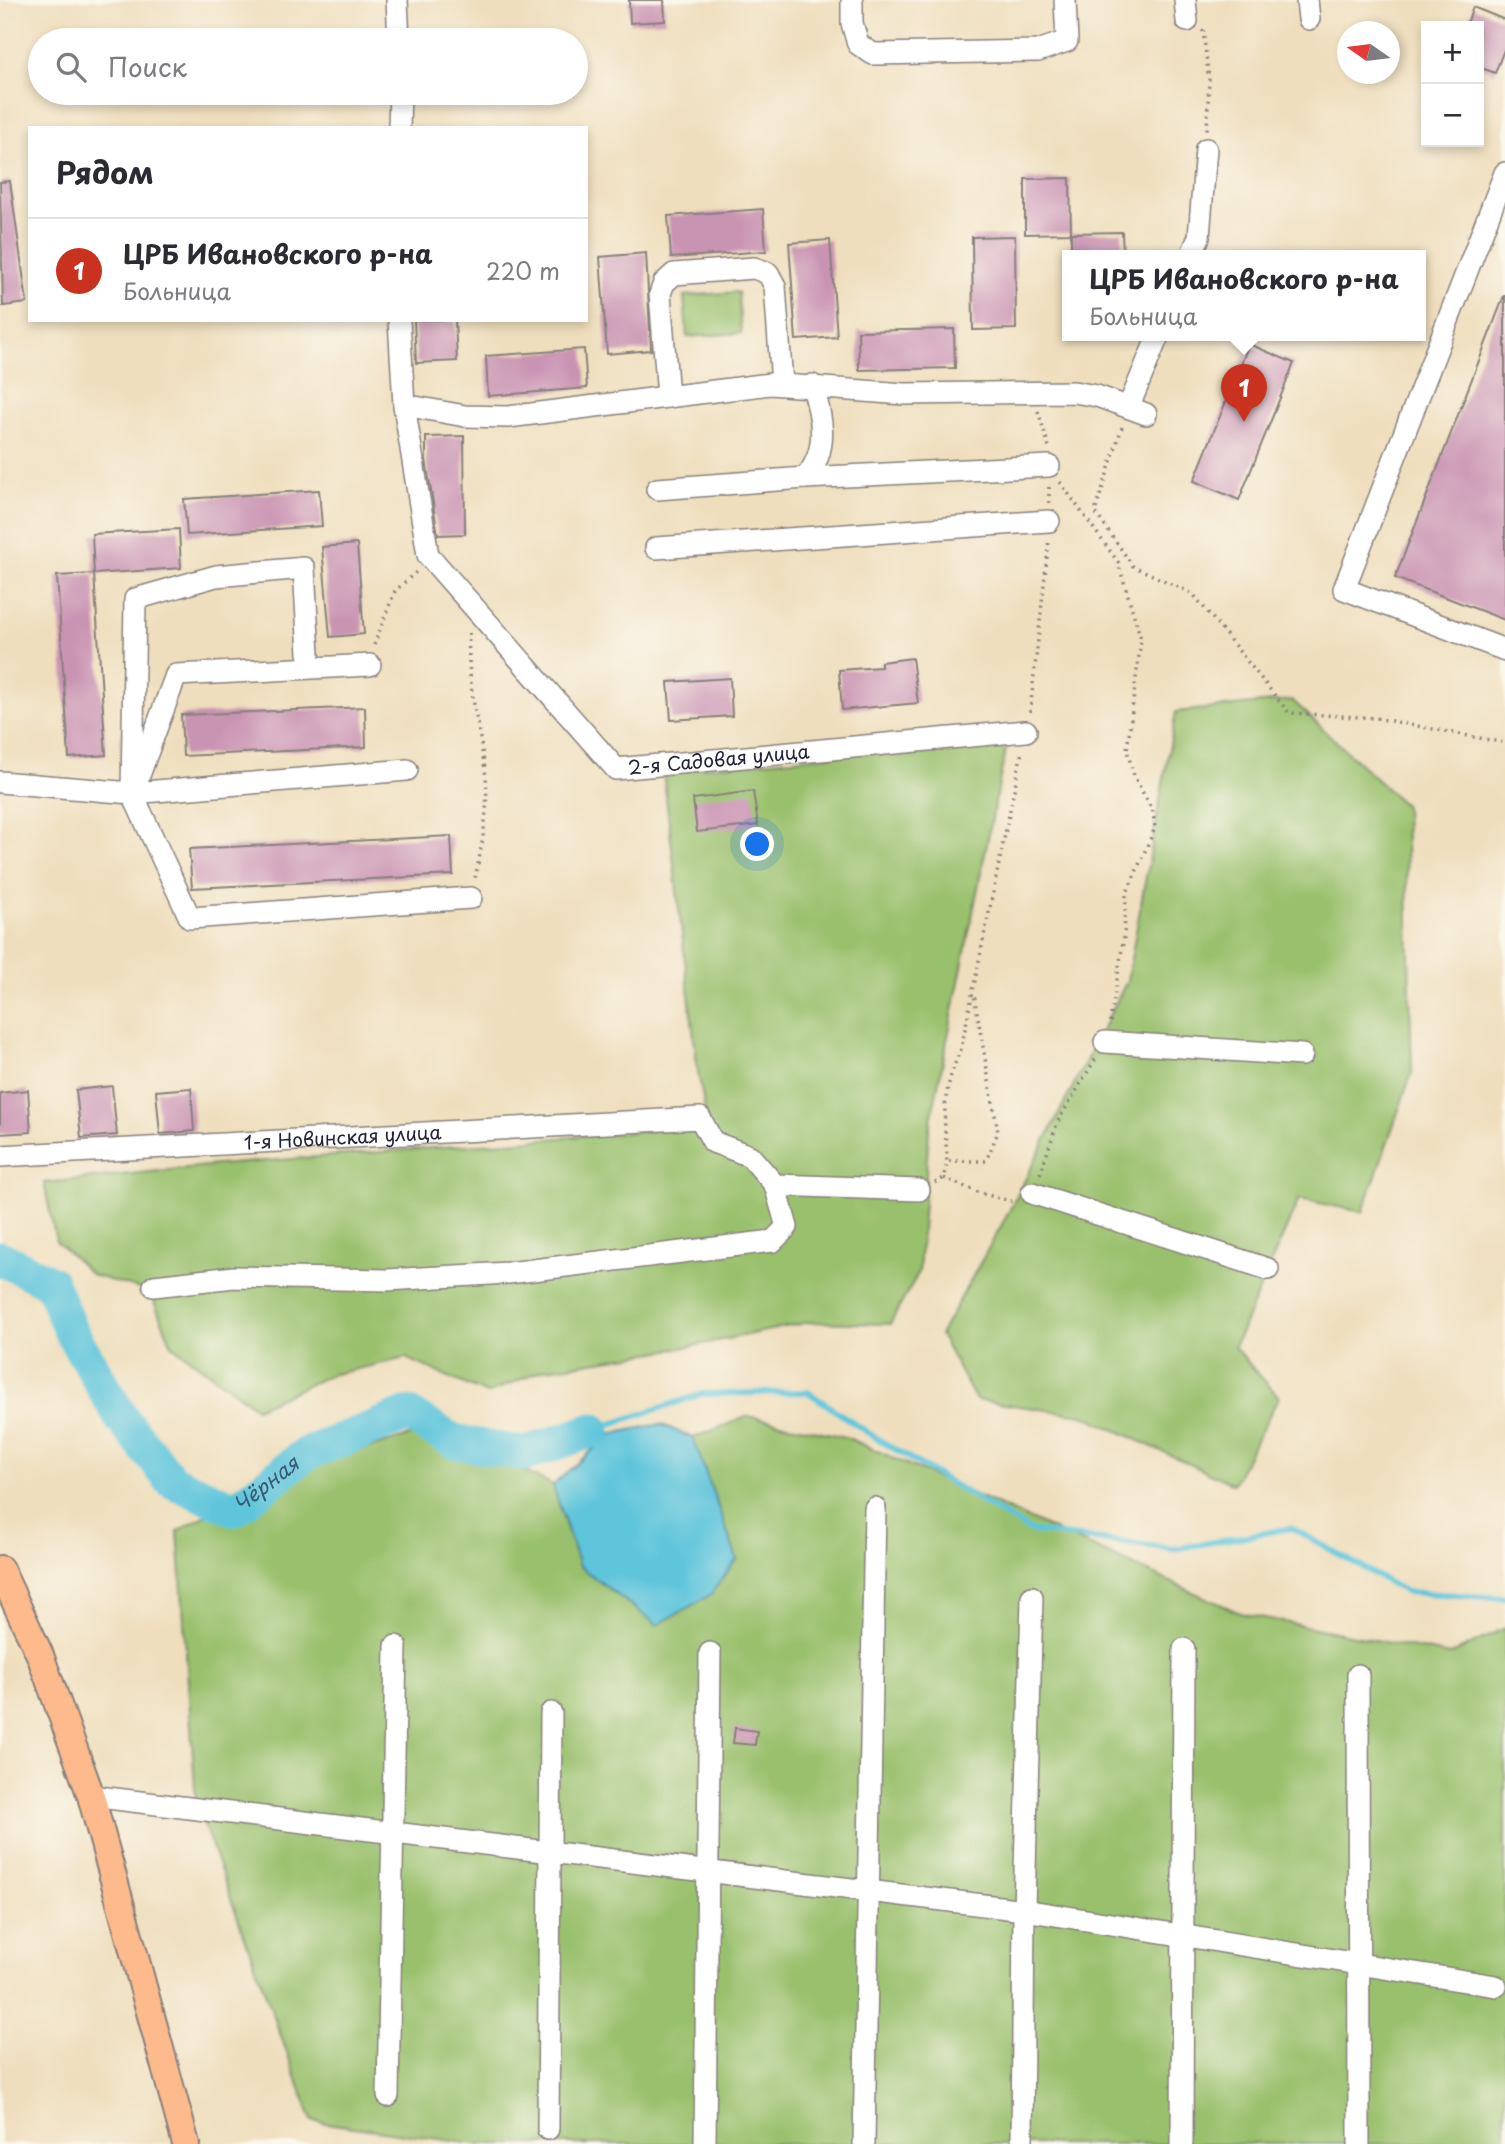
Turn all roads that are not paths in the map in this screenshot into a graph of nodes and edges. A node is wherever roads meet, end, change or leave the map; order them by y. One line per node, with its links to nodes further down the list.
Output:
1 (397, 0): 4 (street)
2 (852, 0): 3 (street)
3 (1065, 0)
4 (398, 28)
5 (400, 105): 6 (street)
6 (399, 126)
7 (1206, 149): 9 (street)
8 (1505, 173): 21 (street)
9 (1194, 250)
10 (399, 322): 15 (street, 2-я Садовая улица)
11 (1157, 341): 13 (street)
12 (782, 384): 13 (street); 14 (street); 14 (street)
13 (812, 385): 17 (street)
14 (667, 397): 15 (street)
15 (404, 405): 24 (street, 2-я Садовая улица)
16 (1049, 466): 17 (street)
17 (805, 478): 18 (street)
18 (657, 489)
19 (1049, 522): 20 (street)
20 (656, 548)
21 (1505, 650)
22 (309, 654): 27 (street)
23 (370, 664): 27 (street)
24 (1026, 731)
25 (407, 770): 27 (street)
26 (0, 782): 27 (street)
27 (132, 793): 28 (street)
28 (471, 898)
29 (1105, 1042): 30 (street)
30 (1302, 1055)
31 (0, 1156): 32 (street, 1-я Новинская улица)
32 (775, 1185): 33 (street); 36 (street)
33 (919, 1190)
34 (1032, 1193): 35 (street)
35 (1268, 1269)
36 (154, 1286)
37 (875, 1508): 49 (street)
38 (0, 1569): 45 (main road)
39 (1032, 1597): 50 (street)
40 (396, 1646): 46 (street)
41 (1184, 1649): 51 (street)
42 (710, 1653): 48 (street)
43 (1358, 1675): 52 (street)
44 (551, 1713): 47 (street)
45 (91, 1796): 46 (street); 56 (main road)
46 (393, 1833): 47 (street); 54 (street)
47 (550, 1852): 48 (street); 55 (street)
48 (707, 1871): 49 (street); 57 (street)
49 (868, 1891): 50 (street); 58 (street)
50 (1024, 1910): 51 (street); 59 (street)
51 (1180, 1935): 52 (street); 60 (street)
52 (1359, 1964): 53 (street); 61 (street)
53 (1496, 1986)
54 (388, 2096)
55 (548, 2129)
56 (186, 2144)
57 (705, 2144)
58 (864, 2144)
59 (1022, 2144)
60 (1182, 2144)
61 (1359, 2144)

